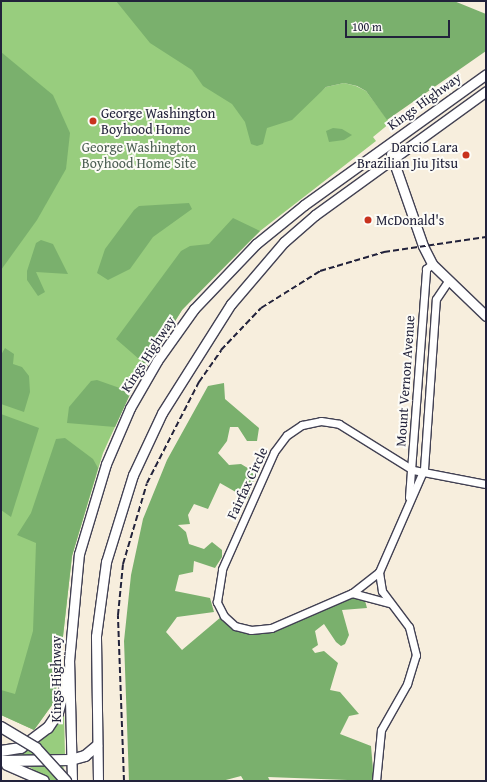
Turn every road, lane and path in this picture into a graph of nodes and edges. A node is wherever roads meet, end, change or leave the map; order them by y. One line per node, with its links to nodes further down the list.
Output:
1 (486, 74): 3 (main road, Kings Highway)
2 (486, 91): 4 (main road, Kings Highway)
3 (388, 145): 4 (main road); 15 (main road, Kings Highway)
4 (393, 157): 5 (main road); 17 (main road, Kings Highway)
5 (432, 264): 6 (main road); 8 (street, Mount Vernon Avenue)
6 (448, 281): 7 (main road); 9 (street, Mount Vernon Avenue)
7 (486, 316)
8 (413, 470): 9 (street, Fairfax Circle); 11 (street, Mount Vernon Avenue); 13 (street, Fairfax Circle)
9 (423, 474): 10 (street, Fairfax Circle); 11 (street, Mount Vernon Avenue)
10 (486, 484)
11 (408, 503): 12 (street, Mount Vernon Avenue)
12 (379, 572): 13 (street, Fairfax Circle); 14 (street)
13 (352, 594): 14 (street)
14 (390, 603): 25 (street)
15 (69, 671): 18 (highway); 19 (main road, Kings Highway)
16 (1, 727): 22 (highway, bridge)
17 (97, 746): 19 (highway); 24 (main road, Kings Highway)
18 (1, 751)
19 (71, 760): 20 (highway); 23 (main road, Kings Highway)
20 (1, 762): 21 (highway)
21 (44, 781)
22 (66, 781)
23 (72, 781)
24 (98, 781)
25 (376, 781)

